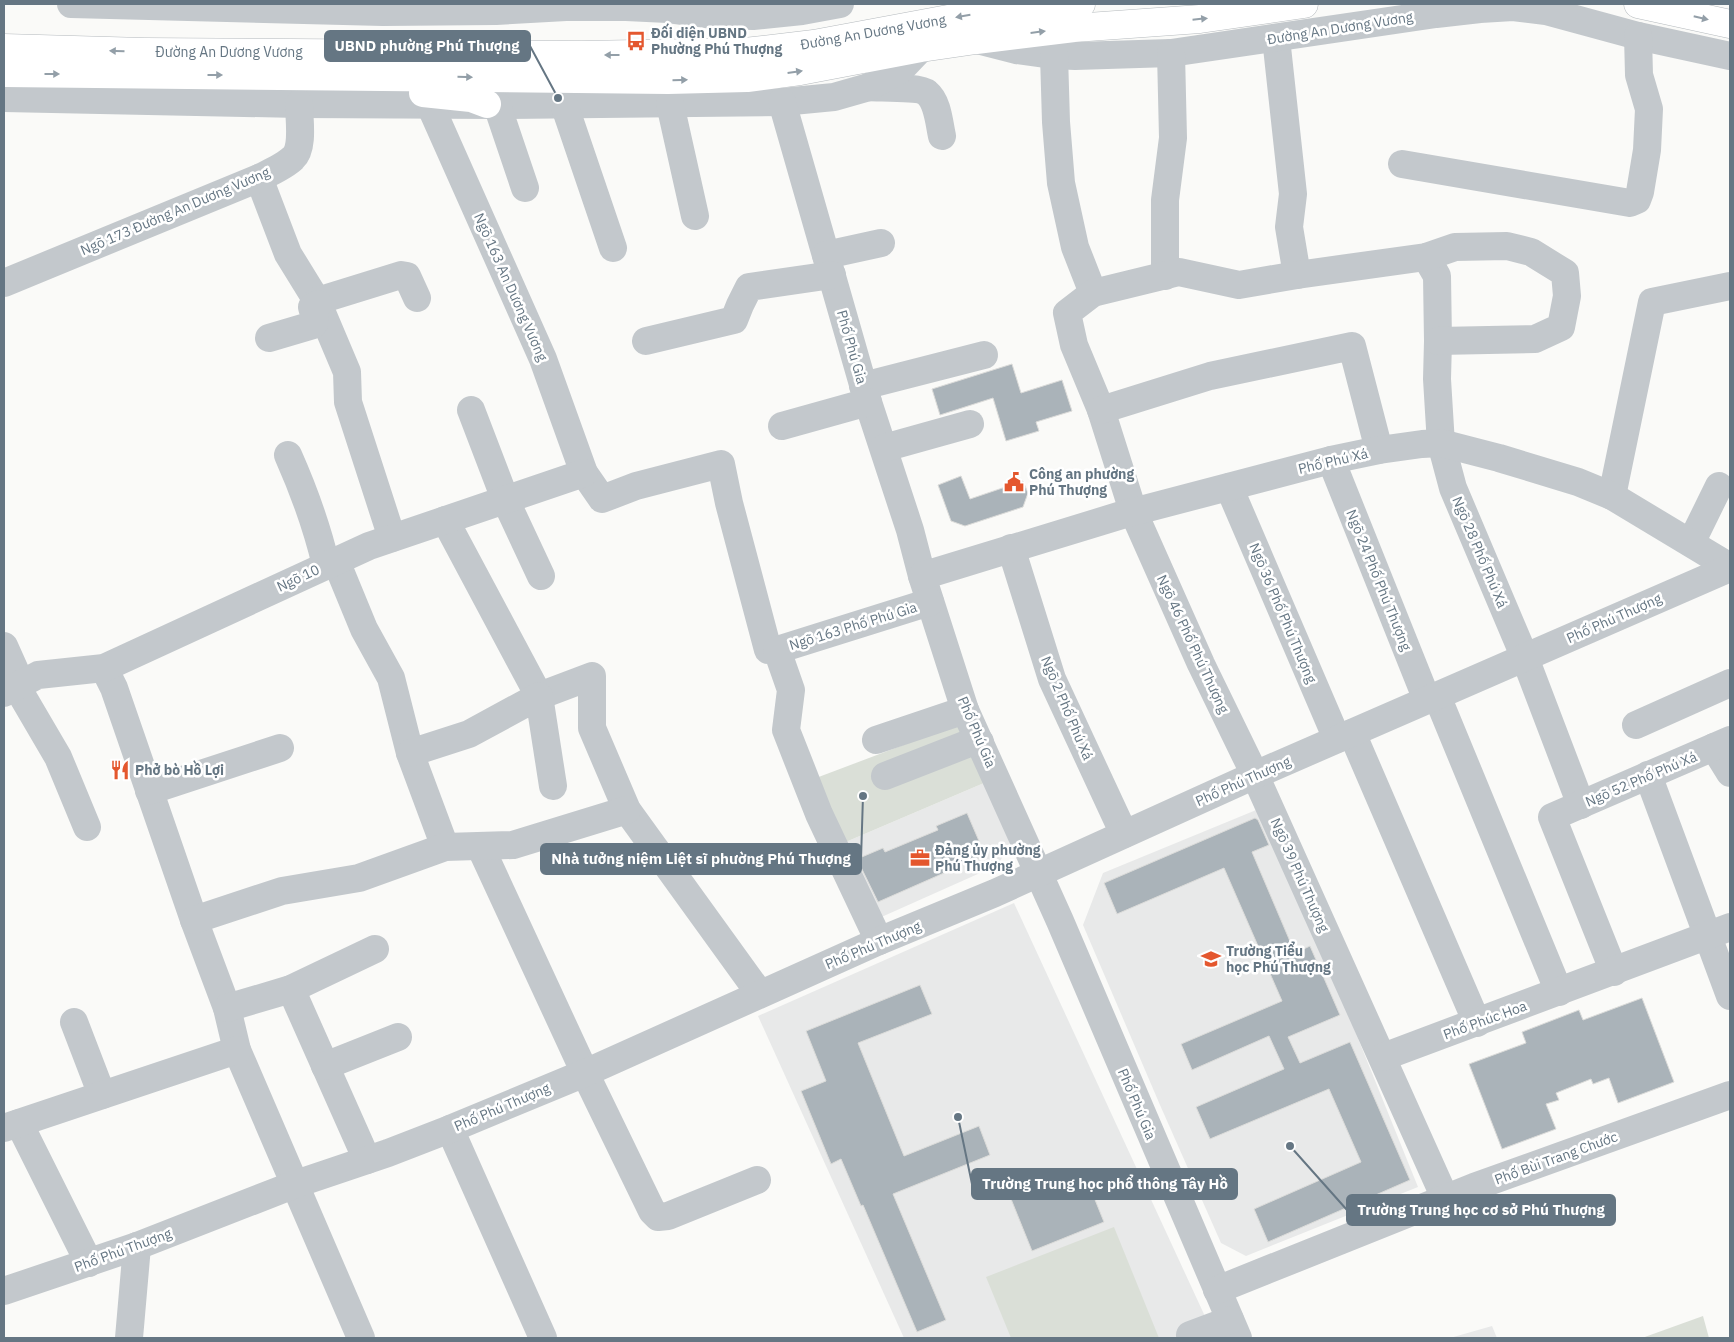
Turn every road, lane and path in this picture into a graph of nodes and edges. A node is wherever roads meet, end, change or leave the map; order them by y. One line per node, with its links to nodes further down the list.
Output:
1 (71, 4): 2 (street)
2 (840, 4)
3 (1081, 4): 15 (main road, Đường An Dương Vương, one-way to 15)
4 (1304, 4): 9 (main road, Đường An Dương Vương, one-way to 4)
5 (1638, 4): 6 (main road, one-way to 6)
6 (1730, 24)
7 (1638, 36): 8 (street, Đường An Dương Vương); 14 (street, Đường An Dương Vương); 27 (street)
8 (1276, 38): 12 (street, Đường An Dương Vương); 35 (street)
9 (976, 40): 11 (main road, Đường An Dương Vương); 13 (street, Đường An Dương Vương)
10 (4, 48): 15 (main road, Đường An Dương Vương, one-way to 10)
11 (921, 48): 17 (main road, Đường An Dương Vương, one-way to 11); 18 (street, Đường An Dương Vương)
12 (1171, 53): 13 (street, Đường An Dương Vương); 36 (street)
13 (1054, 55): 39 (street)
14 (1730, 56)
15 (144, 63): 16 (main road, Đường An Dương Vương, one-way to 15); 17 (main road, Đường An Dương Vương, one-way to 17)
16 (4, 73)
17 (319, 76): 23 (main road)
18 (869, 87): 20 (street, Đường An Dương Vương); 26 (street)
19 (4, 98): 21 (street, Đường An Dương Vương)
20 (782, 102): 25 (street, Đường An Dương Vương); 34 (street, Phố Phú Gia)
21 (299, 104): 22 (street, Đường An Dương Vương); 28 (street, Ngõ 173 Đường An Dương Vương)
22 (430, 104): 23 (street, Đường An Dương Vương); 56 (street, Ngõ 163 An Dương Vương)
23 (492, 104): 24 (street, Đường An Dương Vương); 29 (street)
24 (564, 104): 25 (street, Đường An Dương Vương); 32 (street)
25 (670, 104): 30 (street)
26 (942, 136)
27 (1402, 164)
28 (259, 178): 37 (street, Ngõ 173 Đường An Dương Vương); 41 (street)
29 (526, 188)
30 (695, 216)
31 (881, 243): 34 (street)
32 (613, 248)
33 (1426, 257): 35 (street); 44 (street, Ngõ 28 Phố Phú Xá); 44 (street)
34 (829, 265): 43 (street); 46 (street, Phố Phú Gia)
35 (1297, 275): 36 (street)
36 (1165, 276): 39 (street)
37 (4, 283)
38 (1730, 286): 59 (street)
39 (1093, 293): 48 (street, Ngõ 46 Phố Phú Thượng)
40 (417, 298): 41 (street)
41 (317, 303): 42 (street); 63 (street)
42 (269, 338)
43 (646, 341)
44 (1438, 341): 51 (street, Ngõ 28 Phố Phú Xá)
45 (984, 355): 46 (street)
46 (865, 394): 50 (street); 52 (street, Phố Phú Gia)
47 (471, 410): 60 (street)
48 (1100, 410): 53 (street); 61 (street, Ngõ 46 Phố Phú Thượng)
49 (970, 424): 52 (street)
50 (782, 426)
51 (1441, 443): 53 (street, Phố Phú Xá); 59 (street, Phố Phú Xá); 73 (street, Ngõ 28 Phố Phú Xá)
52 (884, 448): 69 (street, Phố Phú Gia)
53 (1379, 450): 55 (street, Phố Phú Xá)
54 (288, 455): 66 (street)
55 (1331, 460): 57 (street, Phố Phú Xá); 78 (street, Ngõ 24 Phố Phú Thượng)
56 (584, 473): 60 (street, Ngõ 10); 72 (street, Ngõ 163 An Dương Vương)
57 (1229, 486): 61 (street, Phố Phú Xá); 81 (street, Ngõ 36 Phố Phú Thượng)
58 (1719, 486): 64 (street)
59 (1612, 496): 64 (street, Phố Phú Xá)
60 (505, 500): 62 (street, Ngõ 10); 68 (street)
61 (1133, 512): 65 (street, Phố Phú Xá); 88 (street, Ngõ 46 Phố Phú Thượng)
62 (445, 520): 63 (street, Ngõ 10); 77 (street)
63 (392, 538): 66 (street, Ngõ 10)
64 (1691, 543): 67 (street, Phố Phú Xá)
65 (1011, 548): 69 (street, Phố Phú Xá); 96 (street, Ngõ 2 Phố Phú Xá)
66 (331, 563): 74 (street, Ngõ 10); 86 (street)
67 (1730, 567): 73 (street, Phố Phú Thượng)
68 (540, 576)
69 (922, 576): 70 (street, Phố Phú Gia)
70 (930, 602): 72 (street, Ngõ 163 Phố Phú Gia); 79 (street, Phố Phú Gia)
71 (4, 646): 76 (street)
72 (777, 650): 102 (street)
73 (1524, 658): 78 (street, Phố Phú Thượng); 93 (street, Ngõ 28 Phố Phú Xá)
74 (104, 668): 76 (street, Ngõ 10); 92 (street)
75 (1730, 683): 80 (street)
76 (14, 688): 95 (street)
77 (539, 696): 86 (street); 91 (street); 94 (street)
78 (1432, 698): 81 (street, Phố Phú Thượng); 106 (street, Ngõ 24 Phố Phú Thượng)
79 (965, 710): 82 (street); 83 (street, Phố Phú Gia)
80 (1636, 725)
81 (1345, 736): 88 (street, Phố Phú Thượng); 111 (street, Ngõ 36 Phố Phú Thượng)
82 (876, 740)
83 (980, 742): 90 (street); 99 (street, Phố Phú Gia)
84 (1722, 744): 87 (street); 89 (street, Ngõ 52 Phố Phú Xá)
85 (280, 748): 92 (street)
86 (410, 753): 98 (street)
87 (1730, 772)
88 (1255, 775): 96 (street, Phố Phú Thượng); 114 (street, Ngõ 39 Phú Thượng)
89 (1648, 775): 93 (street, Ngõ 52 Phố Phú Xá); 101 (street)
90 (885, 776)
91 (553, 786)
92 (149, 791): 100 (street)
93 (1580, 805): 104 (street, Ngõ 52 Phố Phú Xá)
94 (627, 810): 97 (street); 107 (street)
95 (87, 826)
96 (1124, 834): 99 (street, Phố Phú Thượng)
97 (480, 846): 98 (street); 116 (street)
98 (445, 847): 100 (street)
99 (1039, 873): 102 (street, Phố Phú Thượng); 127 (street, Phố Phú Gia)
100 (194, 920): 109 (street)
101 (1719, 931): 104 (street, Phố Phúc Hoa); 108 (street)
102 (879, 941): 107 (street, Phố Phú Thượng)
103 (375, 949): 105 (street)
104 (1614, 972): 106 (street, Phố Phúc Hoa)
105 (291, 990): 109 (street); 115 (street)
106 (1559, 992): 111 (street, Phố Phúc Hoa)
107 (760, 994): 116 (street, Phố Phú Thượng)
108 (1730, 996)
109 (227, 1008): 113 (street)
110 (74, 1022): 117 (street)
111 (1477, 1023): 114 (street, Phố Phúc Hoa)
112 (398, 1038): 115 (street)
113 (238, 1050): 117 (street); 123 (street)
114 (1383, 1057): 124 (street)
115 (324, 1066): 121 (street)
116 (585, 1073): 120 (street, Phố Phú Thượng); 122 (street)
117 (102, 1095): 119 (street)
118 (1730, 1095): 124 (street, Phố Bùi Trang Chước)
119 (12, 1125): 126 (street)
120 (450, 1129): 121 (street, Phố Phú Thượng); 133 (street)
121 (367, 1160): 123 (street, Phố Phú Thượng)
122 (757, 1180)
123 (296, 1184): 125 (street, Phố Phú Thượng); 132 (street)
124 (1445, 1198): 127 (street, Phố Bùi Trang Chước)
125 (137, 1246): 126 (street, Phố Phú Thượng); 131 (street)
126 (89, 1262): 128 (street, Phố Phú Thượng)
127 (1217, 1290): 129 (street, Phố Phú Gia)
128 (4, 1291)
129 (1234, 1329): 130 (street)
130 (1190, 1335)
131 (128, 1338)
132 (361, 1338)
133 (543, 1338)

